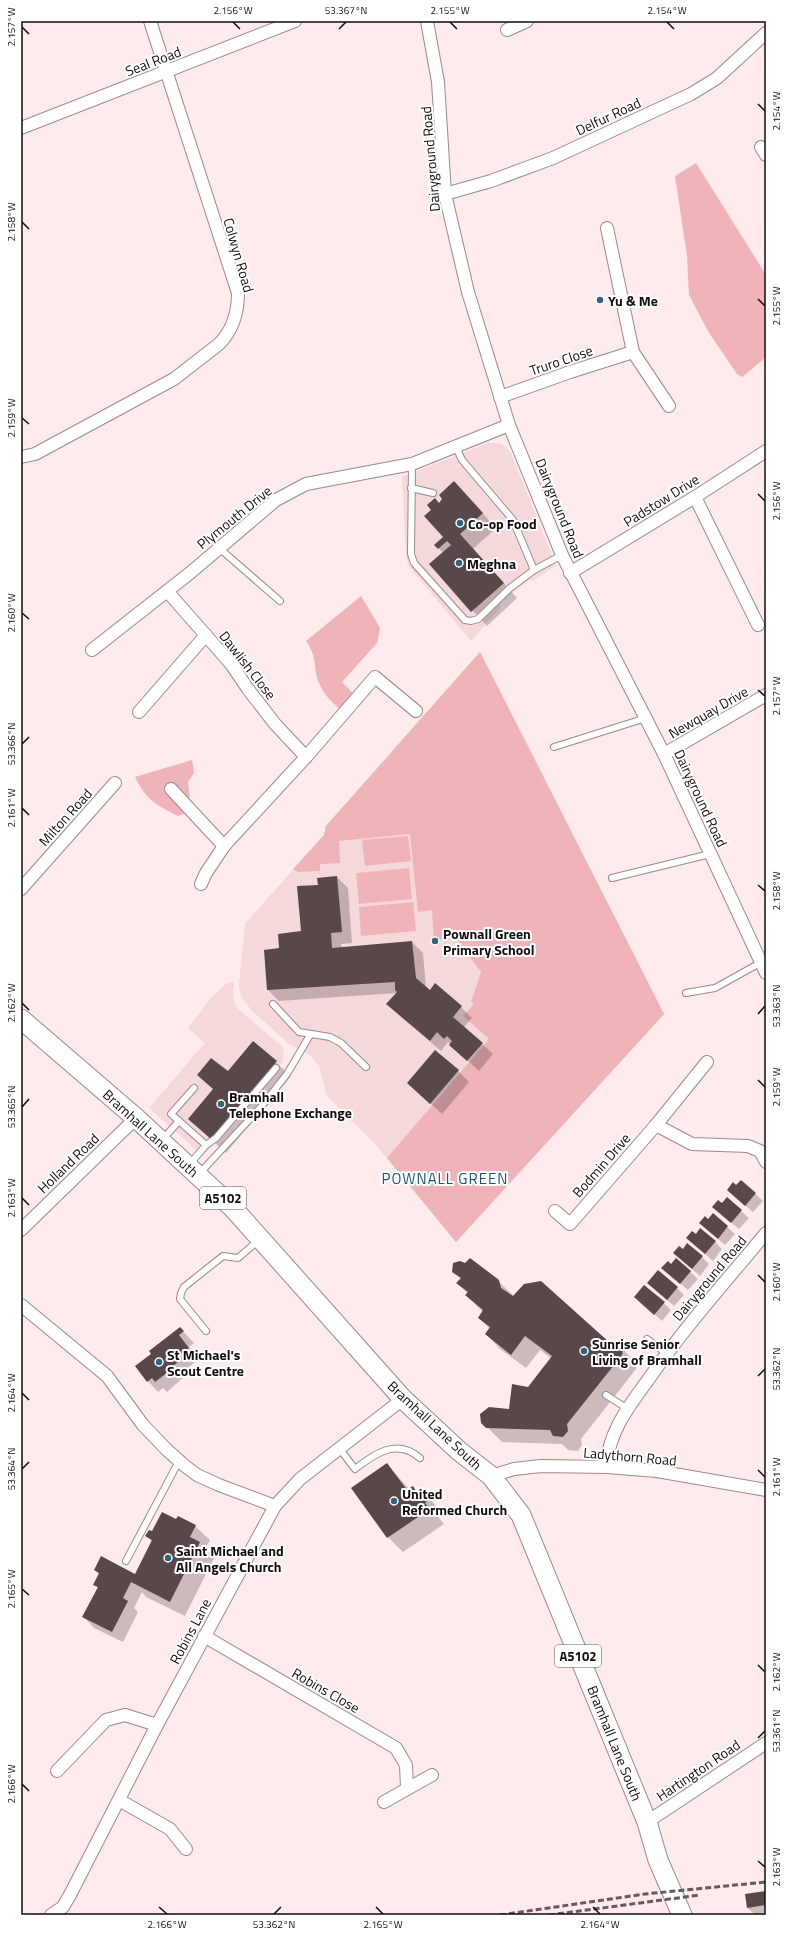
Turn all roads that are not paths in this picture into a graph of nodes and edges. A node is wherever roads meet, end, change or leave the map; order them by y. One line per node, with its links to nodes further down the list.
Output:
1 (150, 21): 7 (street, Colwyn Road)
2 (295, 21): 7 (street, Seal Road)
3 (427, 21): 9 (street, Dairyground Road)
4 (527, 21): 5 (street)
5 (507, 30)
6 (766, 33): 9 (street, Delfur Road)
7 (165, 72): 8 (street, Seal Road); 17 (street, Colwyn Road)
8 (21, 128)
9 (445, 194): 12 (street, Dairyground Road)
10 (607, 228): 11 (street)
11 (633, 352): 12 (street, Truro Close); 13 (street)
12 (500, 397): 14 (street, Dairyground Road)
13 (668, 406)
14 (509, 425): 15 (street, Plymouth Drive); 23 (street, Dairyground Road)
15 (456, 447): 18 (street, Plymouth Drive); 24 (lane)
16 (766, 451): 21 (street, Padstow Drive)
17 (21, 457)
18 (412, 464): 19 (lane); 22 (street, Plymouth Drive)
19 (411, 488): 20 (lane); 24 (lane)
20 (433, 493)
21 (695, 496): 25 (street, Padstow Drive); 28 (street)
22 (219, 548): 26 (street, Plymouth Drive); 27 (lane)
23 (562, 555): 24 (lane); 25 (street, Dairyground Road)
24 (534, 570)
25 (570, 573): 34 (street, Dairyground Road)
26 (167, 591): 29 (street, Dawlish Close); 30 (street, Plymouth Drive)
27 (280, 601)
28 (758, 625)
29 (206, 635): 33 (street); 37 (street, Dawlish Close)
30 (92, 650)
31 (766, 695): 36 (street, Newquay Drive)
32 (416, 711): 37 (street)
33 (139, 712)
34 (646, 718): 35 (lane); 36 (street, Dairyground Road)
35 (554, 747)
36 (664, 754): 41 (street, Dairyground Road)
37 (306, 757): 40 (street)
38 (115, 784): 44 (street, Milton Road)
39 (171, 789): 40 (street)
40 (224, 846): 43 (street)
41 (710, 854): 42 (lane); 45 (street, Dairyground Road)
42 (612, 878)
43 (201, 884)
44 (21, 889)
45 (763, 968): 46 (lane)
46 (686, 993)
47 (273, 1004): 49 (lane)
48 (21, 1019): 54 (main road, Bramhall Lane South / A5102)
49 (310, 1035): 51 (lane); 60 (lane)
50 (707, 1062): 56 (street, Bodmin Drive)
51 (366, 1067)
52 (276, 1068): 58 (lane)
53 (194, 1088): 55 (lane)
54 (136, 1118): 57 (main road, Bramhall Lane South / A5102); 62 (street, Holland Road)
55 (179, 1121): 57 (lane); 58 (lane)
56 (656, 1125): 59 (street); 61 (street, Bodmin Drive)
57 (161, 1141): 60 (main road, Bramhall Lane South / A5102)
58 (206, 1145): 60 (lane)
59 (766, 1162)
60 (193, 1171): 64 (main road, Bramhall Lane South / A5102)
61 (555, 1211)
62 (21, 1230)
63 (766, 1233): 68 (street, Dairyground Road)
64 (260, 1239): 66 (lane); 70 (main road, Bramhall Lane South / A5102)
65 (21, 1305): 74 (street)
66 (206, 1331)
67 (647, 1339): 68 (lane)
68 (666, 1353): 71 (street, Dairyground Road)
69 (606, 1394): 71 (lane)
70 (403, 1399): 72 (street, Robins Lane); 76 (main road, Bramhall Lane South / A5102)
71 (628, 1409): 75 (street, Dairyground Road)
72 (339, 1448): 73 (lane); 78 (street, Robins Lane)
73 (420, 1458)
74 (178, 1461): 78 (street); 79 (lane)
75 (607, 1467): 76 (street, Ladythorn Road); 77 (street, Ladythorn Road)
76 (491, 1476): 88 (main road, Bramhall Lane South / A5102)
77 (766, 1490)
78 (275, 1506): 80 (street, Robins Lane)
79 (126, 1561)
80 (204, 1636): 81 (street, Robins Lane); 85 (street, Robins Close)
81 (157, 1725): 83 (street); 86 (street, Robins Lane)
82 (766, 1743): 88 (street, Hartington Road)
83 (56, 1771)
84 (432, 1775): 85 (street)
85 (407, 1788): 87 (street)
86 (119, 1800): 89 (street); 90 (street, Robins Lane)
87 (384, 1802)
88 (647, 1822): 92 (main road, Bramhall Lane South / A5102)
89 (186, 1849)
90 (66, 1911): 91 (street, Robins Lane)
91 (51, 1915)
92 (682, 1915)

